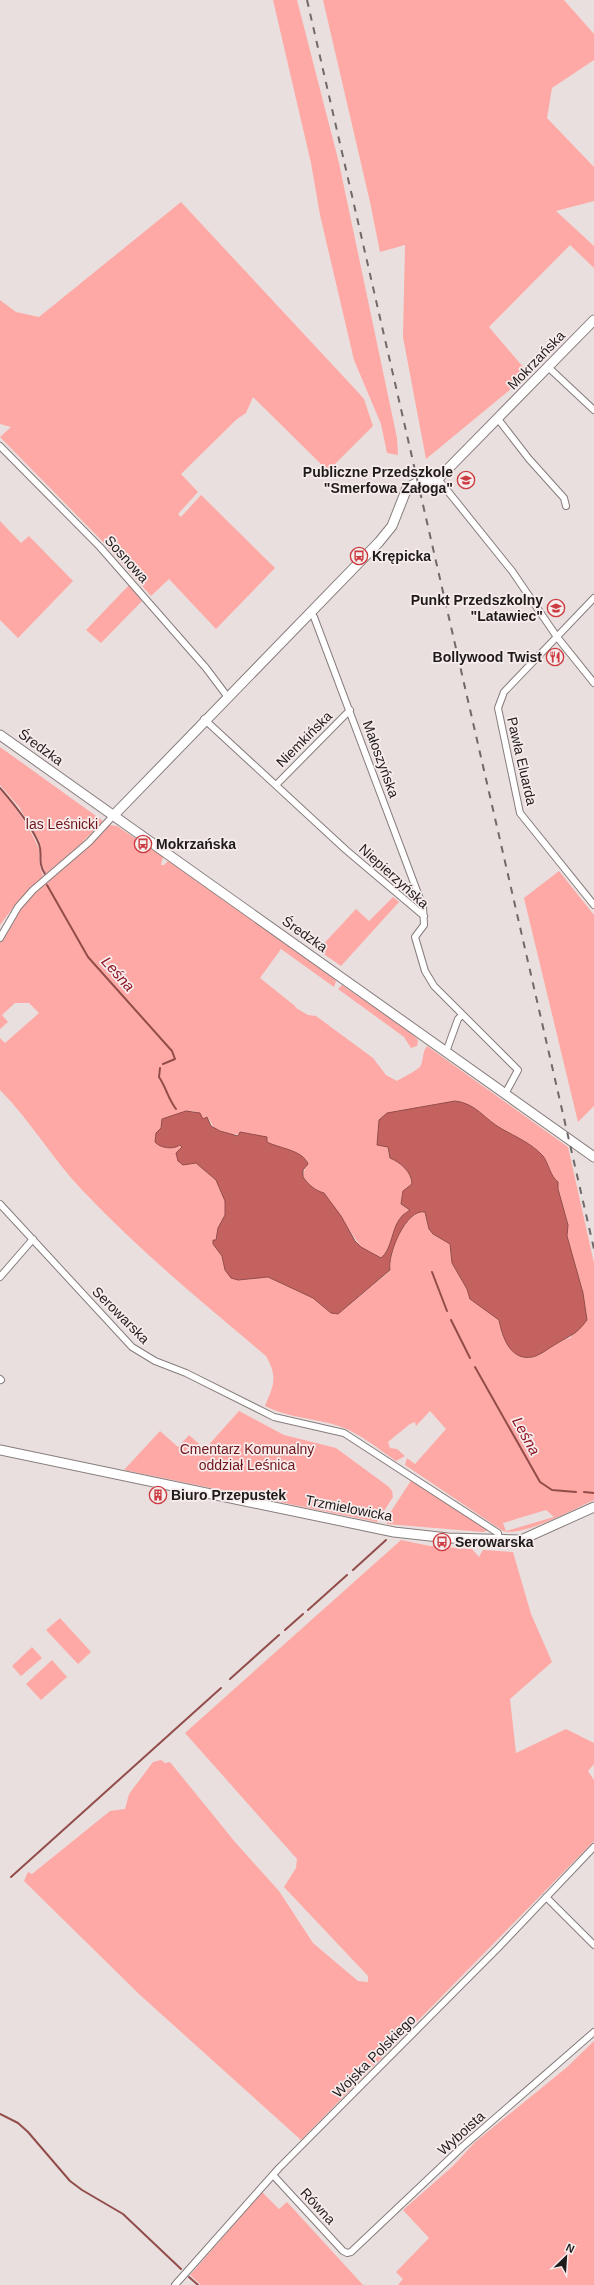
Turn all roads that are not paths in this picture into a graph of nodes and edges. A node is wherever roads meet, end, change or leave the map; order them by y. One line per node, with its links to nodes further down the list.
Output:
1 (594, 320): 2 (street, Mokrzańska)
2 (548, 367): 3 (street); 4 (street, Mokrzańska)
3 (594, 410)
4 (498, 419): 6 (street, Mokrzańska); 7 (street)
5 (0, 446): 12 (street, Sosnowa)
6 (438, 479): 9 (street); 10 (street)
7 (566, 506)
8 (594, 598): 10 (street)
9 (310, 612): 12 (street); 13 (street, Małoszyńska)
10 (557, 637): 11 (street); 18 (street, Pawła Eluarda)
11 (594, 683)
12 (227, 696): 14 (street)
13 (350, 710): 16 (street, Niemkińska); 19 (street, Małoszyńska)
14 (204, 720): 16 (street, Niepierzyńska); 17 (street)
15 (0, 735): 17 (street, Średzka)
16 (276, 785): 19 (street, Niepierzyńska)
17 (113, 816): 20 (street); 22 (street, Średzka)
18 (594, 905)
19 (424, 916): 21 (street, Niepierzyńska)
20 (0, 938)
21 (462, 1015): 22 (street); 23 (street, Niepierzyńska)
22 (446, 1052): 23 (street, Średzka)
23 (505, 1094): 24 (street, Średzka)
24 (594, 1157)
25 (0, 1204): 26 (street, Serowarska)
26 (33, 1239): 27 (street); 30 (street, Serowarska)
27 (0, 1277)
28 (0, 1450): 30 (street, Trzmielowicka)
29 (594, 1507): 30 (street, Trzmielowicka)
30 (499, 1540)
31 (594, 1847): 32 (street, Wojska Polskiego)
32 (546, 1897): 33 (street); 35 (street, Wojska Polskiego)
33 (594, 1945)
34 (594, 2032): 36 (street, Wyboista)
35 (273, 2175): 36 (street, Równa); 37 (street, Wojska Polskiego)
36 (347, 2253)
37 (175, 2285)

